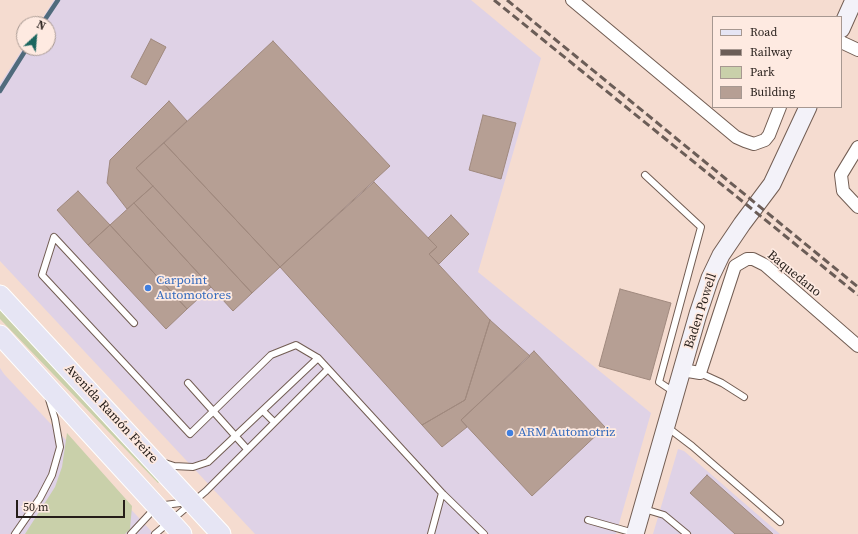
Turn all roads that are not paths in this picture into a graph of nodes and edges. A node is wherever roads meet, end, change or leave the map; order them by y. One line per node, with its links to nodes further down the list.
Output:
1 (572, 0): 6 (street)
2 (854, 0): 3 (main road)
3 (842, 28)
4 (842, 42): 5 (street)
5 (858, 50)
6 (780, 108)
7 (808, 108): 17 (main road, Baden Powell)
8 (858, 147): 10 (street)
9 (645, 175): 21 (lane)
10 (858, 207)
11 (0, 295): 29 (main road, Avenida Ramón Freire)
12 (134, 323): 23 (lane)
13 (0, 335): 19 (main road)
14 (858, 346): 18 (street, Baquedano)
15 (318, 358): 16 (lane); 23 (lane); 24 (lane)
16 (328, 369): 25 (lane); 30 (lane)
17 (682, 370): 18 (street); 21 (main road, Baden Powell)
18 (700, 373): 22 (lane)
19 (44, 383): 32 (main road); 37 (lane)
20 (188, 383): 23 (lane)
21 (675, 393): 26 (main road, Baden Powell)
22 (744, 397)
23 (214, 411): 27 (lane)
24 (263, 411): 25 (lane); 27 (lane)
25 (274, 422): 28 (lane)
26 (666, 426): 33 (main road, Baden Powell); 36 (lane)
27 (236, 436): 28 (lane); 29 (lane)
28 (247, 449): 31 (lane)
29 (152, 460): 31 (main road, Avenida Ramón Freire)
30 (442, 493): 42 (lane); 43 (lane)
31 (191, 502): 32 (lane); 34 (lane); 41 (main road, Avenida Ramón Freire)
32 (157, 506): 34 (main road); 38 (lane)
33 (643, 508): 44 (main road, Baden Powell); 45 (lane)
34 (170, 520): 39 (lane); 40 (main road)
35 (588, 520): 44 (lane)
36 (780, 522)
37 (16, 534)
38 (132, 534)
39 (155, 534)
40 (182, 534)
41 (221, 534)
42 (431, 534)
43 (484, 534)
44 (635, 534)
45 (687, 534)

